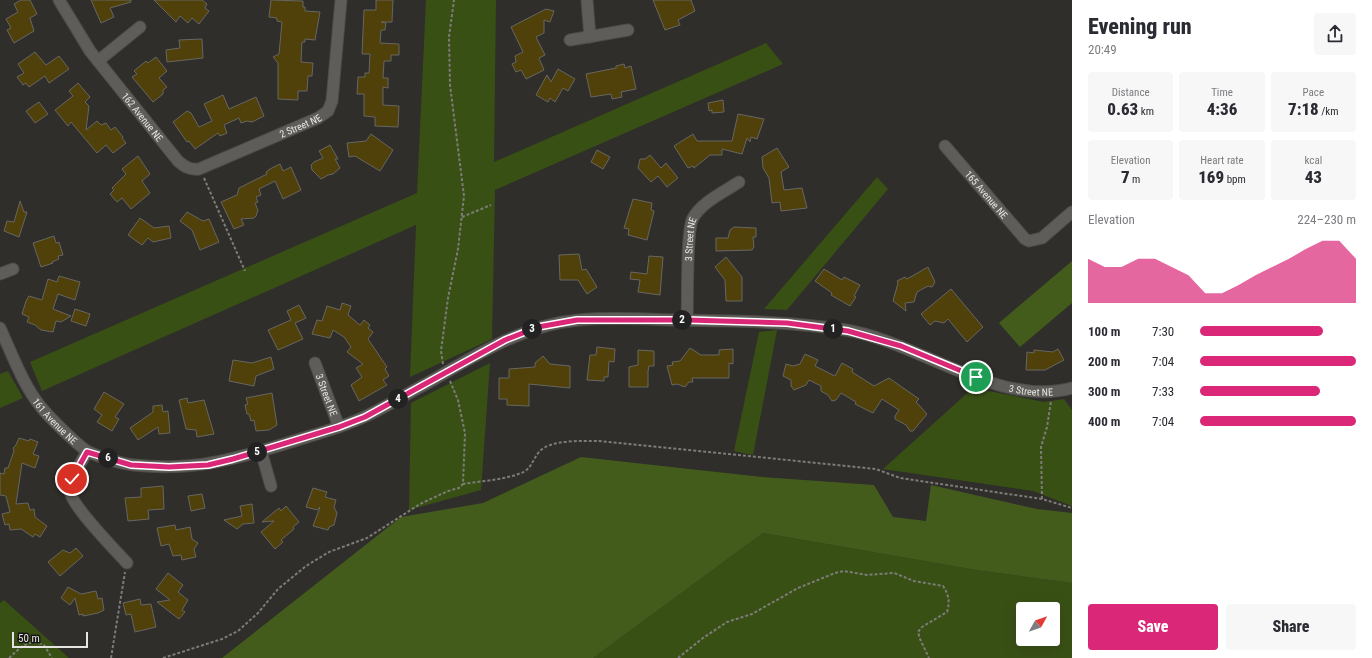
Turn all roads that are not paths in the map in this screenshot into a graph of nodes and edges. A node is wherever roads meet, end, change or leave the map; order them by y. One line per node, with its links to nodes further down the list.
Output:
1 (59, 0): 8 (street, 162 Avenue NE)
2 (341, 0): 10 (street, 2 Street NE)
3 (587, 0): 6 (street)
4 (140, 27): 8 (street)
5 (628, 30): 6 (street)
6 (590, 37): 7 (street)
7 (570, 40)
8 (98, 61): 10 (street, 162 Avenue NE)
9 (945, 146): 12 (street, 165 Avenue NE)
10 (194, 169)
11 (739, 182): 15 (street, 3 Street NE)
12 (1072, 212)
13 (13, 269): 14 (street)
14 (0, 274)
15 (687, 320): 18 (street, 3 Street NE); 19 (street, 3 Street NE)
16 (0, 328): 21 (street, 161 Avenue NE)
17 (315, 363): 19 (street, 3 Street NE)
18 (1072, 388)
19 (339, 427): 20 (street, 3 Street NE)
20 (261, 451): 21 (street, 3 Street NE); 22 (street)
21 (87, 452): 23 (street, 161 Avenue NE)
22 (271, 486)
23 (126, 563)

